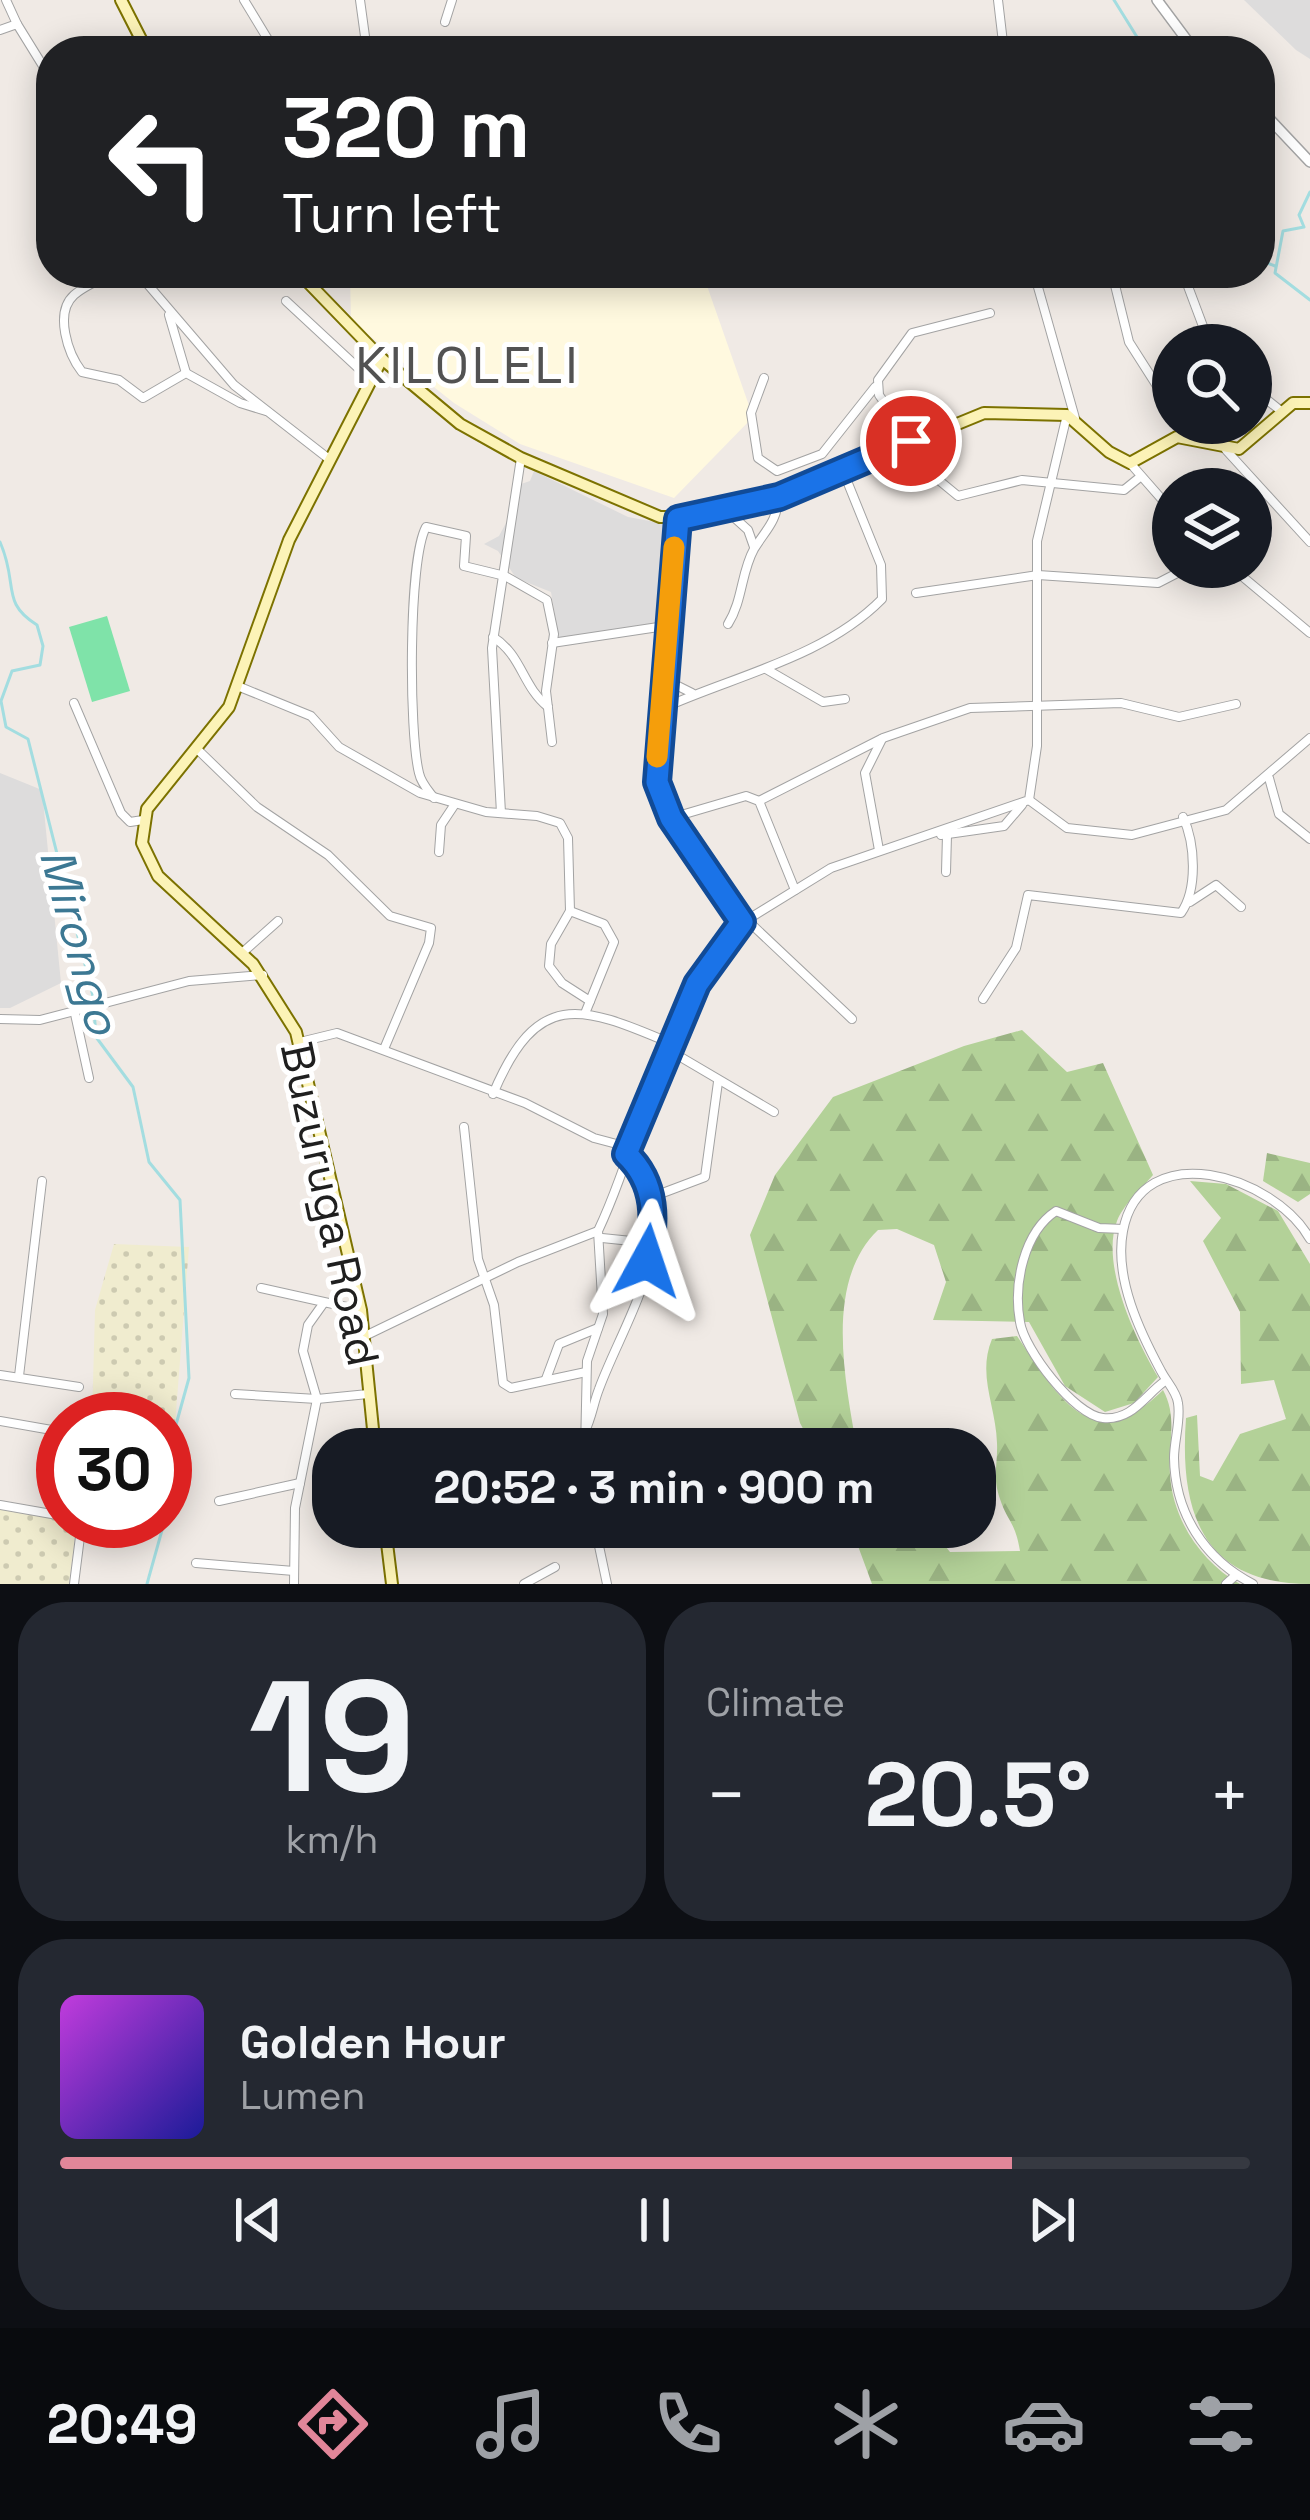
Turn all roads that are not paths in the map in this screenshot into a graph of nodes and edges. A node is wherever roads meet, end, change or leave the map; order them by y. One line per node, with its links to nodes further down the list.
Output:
1 (6, 0): 9 (street)
2 (121, 0): 11 (main road)
3 (244, 0): 12 (street)
4 (360, 0): 13 (street)
5 (452, 0): 8 (street)
6 (998, 0): 14 (street)
7 (1157, 0): 15 (street)
8 (445, 22)
9 (17, 24): 10 (street); 16 (street)
10 (0, 30)
11 (139, 36)
12 (266, 36)
13 (366, 36)
14 (1002, 36)
15 (1184, 36)
16 (36, 55)
17 (1275, 125): 18 (street)
18 (1310, 162)
19 (85, 288): 30 (street)
20 (149, 288): 27 (street)
21 (313, 288): 29 (main road)
22 (1038, 288): 39 (street)
23 (1116, 288): 33 (street)
24 (1189, 288): 28 (street)
25 (286, 301): 32 (street)
26 (990, 313): 34 (street)
27 (168, 314): 30 (street); 37 (street)
28 (1202, 324)
29 (382, 359): 32 (main road); 44 (main road)
30 (186, 373): 37 (street)
31 (764, 378): 34 (street)
32 (370, 379): 45 (main road)
33 (1152, 379)
34 (875, 386): 40 (street)
35 (1310, 403): 38 (main road)
36 (1272, 404): 38 (street)
37 (266, 411): 45 (street)
38 (1281, 411): 43 (main road)
39 (1071, 416): 40 (main road); 46 (main road); 49 (street)
40 (913, 440): 47 (main road); 49 (street)
41 (1162, 444): 46 (main road)
42 (1211, 444): 43 (main road)
43 (1226, 450): 54 (street)
44 (521, 458): 53 (main road); 57 (street)
45 (328, 459): 68 (main road)
46 (1130, 463): 48 (street)
47 (843, 470): 51 (main road); 66 (street)
48 (1140, 477): 49 (street); 50 (street)
49 (1048, 481): 56 (street)
50 (1152, 490)
51 (779, 497): 52 (main road); 55 (street)
52 (727, 511): 53 (main road); 55 (street)
53 (678, 519): 62 (street)
54 (1310, 542)
55 (754, 549): 61 (street)
56 (1038, 575): 58 (street); 60 (street); 74 (street)
57 (506, 576): 64 (street); 65 (street); 81 (street)
58 (1152, 583)
59 (1257, 588): 63 (street)
60 (916, 593)
61 (728, 624)
62 (665, 626): 65 (street); 67 (street)
63 (1309, 631)
64 (493, 637): 73 (street); 85 (street)
65 (552, 643): 73 (street)
66 (765, 668): 69 (street); 70 (street)
67 (664, 679): 69 (street); 75 (street)
68 (240, 687): 79 (main road); 81 (street)
69 (693, 694): 75 (street)
70 (845, 700)
71 (74, 703): 88 (street)
72 (1236, 704): 74 (street)
73 (548, 706): 78 (street)
74 (1036, 706): 76 (street); 83 (street)
75 (662, 709): 87 (street)
76 (883, 738): 82 (street); 92 (street)
77 (1310, 738): 80 (street)
78 (552, 742)
79 (196, 748): 88 (main road); 111 (street)
80 (1269, 778): 86 (street); 91 (street)
81 (434, 798): 84 (street)
82 (759, 801): 87 (street); 95 (street)
83 (1026, 802): 86 (street); 89 (street); 90 (street)
84 (455, 804): 85 (street); 93 (street)
85 (501, 813): 98 (street)
86 (1183, 817): 96 (street)
87 (671, 818): 100 (street)
88 (143, 820): 101 (main road, Buzuruga Road)
89 (935, 835): 90 (street); 92 (street)
90 (947, 835): 94 (street)
91 (1310, 839)
92 (878, 850): 95 (street)
93 (439, 852)
94 (946, 872)
95 (795, 890): 100 (street)
96 (1187, 904): 97 (street); 103 (street)
97 (1241, 907)
98 (571, 910): 104 (street); 104 (street)
99 (278, 921): 101 (street)
100 (745, 921): 108 (street); 110 (street)
101 (242, 953): 102 (main road, Buzuruga Road)
102 (262, 975): 106 (street); 109 (main road, Buzuruga Road)
103 (983, 999)
104 (590, 1001): 105 (street)
105 (586, 1011): 110 (street); 114 (street)
106 (75, 1014): 107 (street); 112 (street)
107 (0, 1018)
108 (852, 1019)
109 (300, 1042): 111 (street); 127 (main road, Buzuruga Road)
110 (669, 1046): 113 (street); 117 (street)
111 (384, 1048): 114 (street)
112 (89, 1078)
113 (718, 1082): 115 (street); 119 (street)
114 (494, 1094): 117 (street)
115 (774, 1112)
116 (464, 1127): 124 (street)
117 (628, 1150): 119 (street); 121 (street)
118 (42, 1181): 134 (street)
119 (651, 1197): 123 (street)
120 (1123, 1229): 122 (street); 136 (street); 136 (street)
121 (600, 1235): 123 (street); 124 (street); 128 (street)
122 (1310, 1239)
123 (651, 1243): 131 (street)
124 (484, 1278): 129 (street); 135 (street)
125 (261, 1288): 126 (street)
126 (323, 1304): 127 (street); 140 (street)
127 (362, 1310): 129 (main road, Buzuruga Road)
128 (599, 1328): 130 (street); 135 (street)
129 (365, 1336): 139 (main road, Buzuruga Road)
130 (587, 1361): 131 (street); 132 (street)
131 (609, 1366): 145 (street)
132 (586, 1372): 135 (street); 144 (street)
133 (0, 1375): 134 (street)
134 (19, 1376): 137 (street)
135 (546, 1379)
136 (1166, 1381): 156 (street)
137 (79, 1387)
138 (235, 1394): 140 (street)
139 (368, 1394): 140 (street); 143 (main road, Buzuruga Road)
140 (317, 1399): 146 (street)
141 (0, 1421): 142 (street)
142 (36, 1427)
143 (372, 1428)
144 (584, 1428)
145 (586, 1428)
146 (300, 1483): 147 (street); 155 (street)
147 (219, 1501)
148 (0, 1505): 149 (street)
149 (36, 1511)
150 (79, 1548): 157 (street)
151 (388, 1548): 159 (main road)
152 (599, 1548): 161 (street)
153 (196, 1563): 155 (street)
154 (555, 1568): 160 (street)
155 (294, 1571): 158 (street)
156 (1236, 1575): 162 (street); 163 (street)
157 (74, 1584)
158 (294, 1584)
159 (392, 1584)
160 (524, 1584)
161 (607, 1584)
162 (1226, 1584)
163 (1252, 1584)

